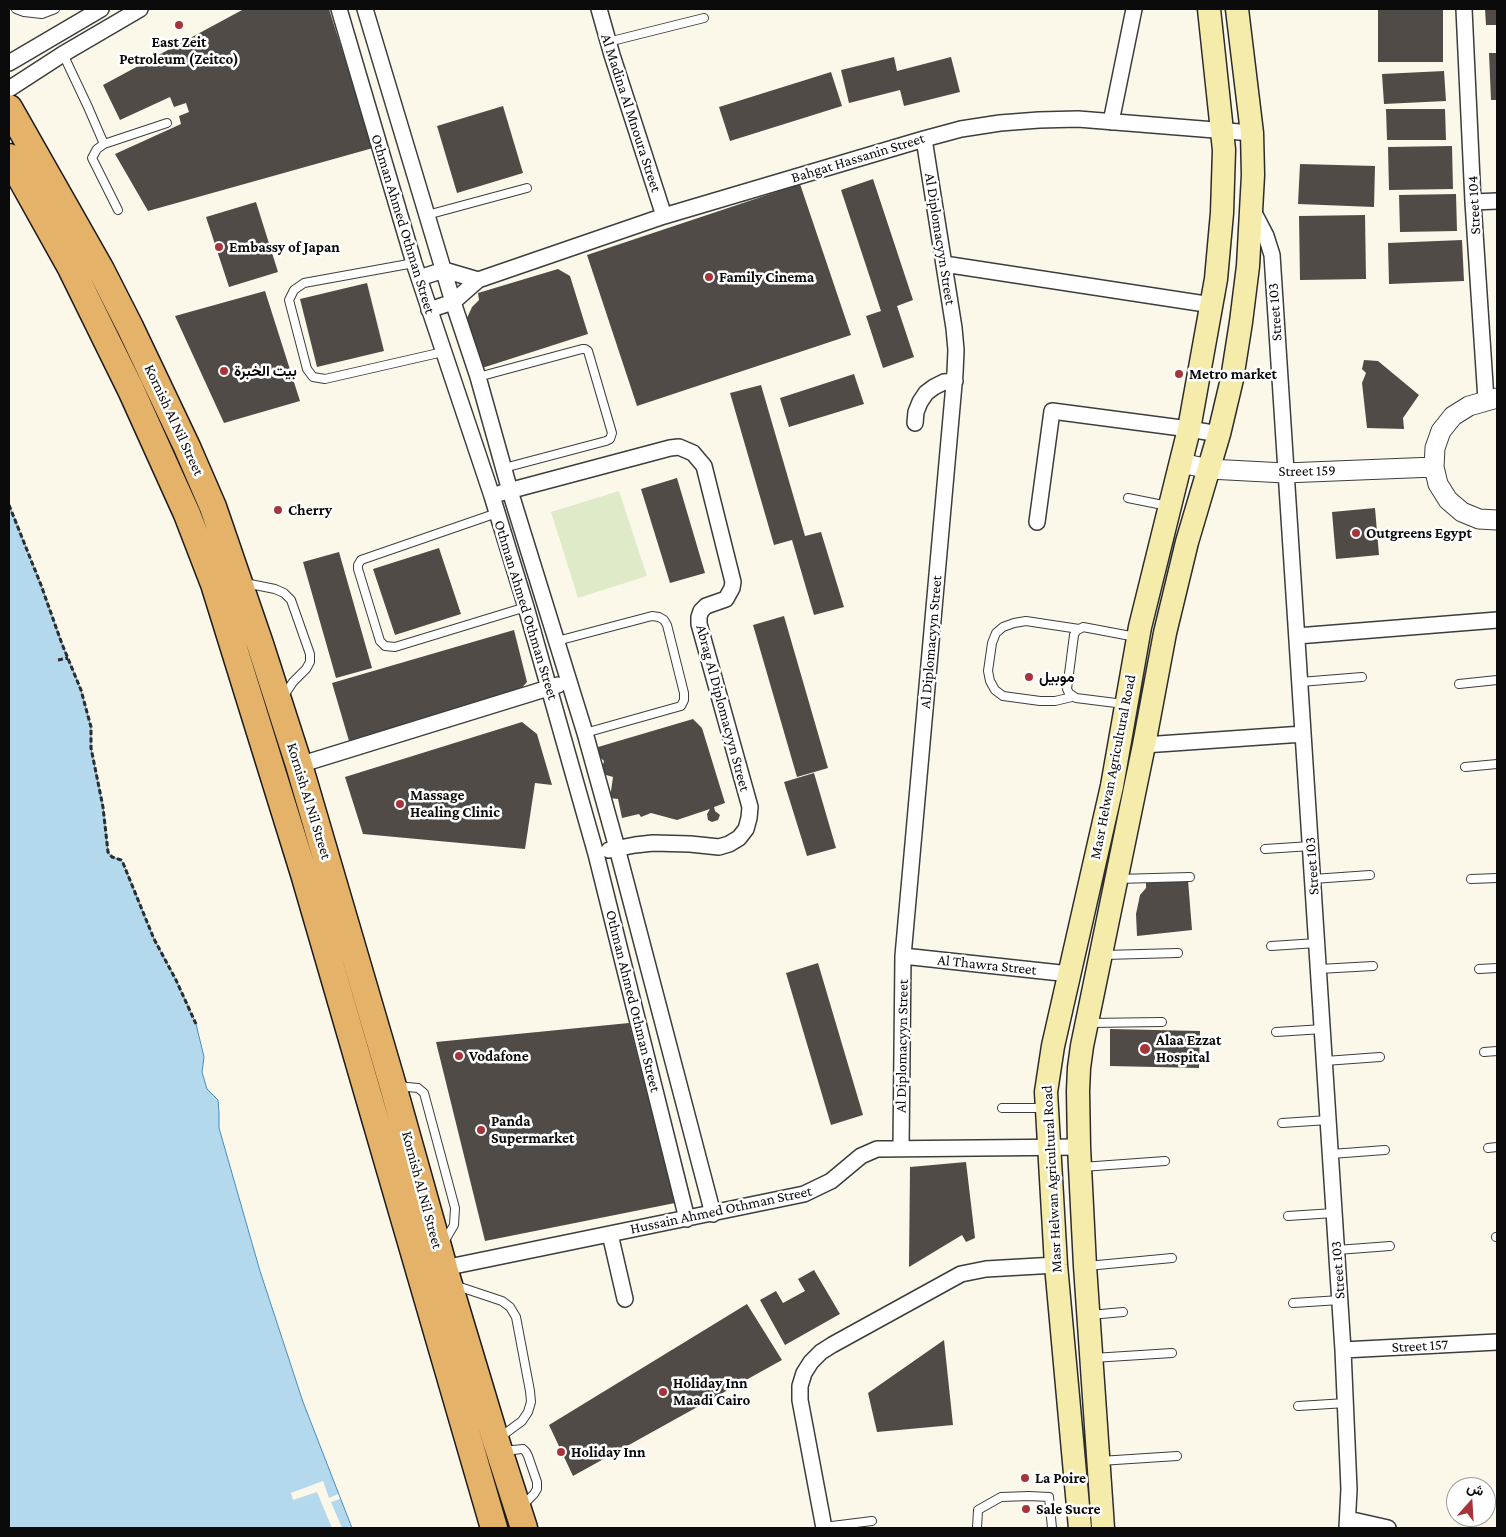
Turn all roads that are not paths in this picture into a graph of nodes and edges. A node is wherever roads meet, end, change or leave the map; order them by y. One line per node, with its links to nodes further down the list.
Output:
1 (16, 9): 2 (lane)
2 (55, 9)
3 (101, 9): 15 (street)
4 (140, 9): 14 (street)
5 (339, 9): 32 (street, Othman Ahmed Othman Street)
6 (365, 9): 30 (street, Othman Ahmed Othman Street)
7 (599, 9): 13 (street, Al Madina Al Mnoura Street)
8 (1134, 9): 18 (street)
9 (1209, 9): 20 (main road, Masr Helwan Agricultural Road)
10 (1238, 9): 21 (main road, Masr Helwan Agricultural Road)
11 (1464, 9): 27 (street, Street 104)
12 (704, 18): 13 (lane)
13 (608, 42): 31 (street, Al Madina Al Mnoura Street)
14 (63, 54): 16 (street); 23 (lane)
15 (9, 63)
16 (9, 89)
17 (9, 108): 59 (highway, Kornish Al Nil Street)
18 (1111, 122): 20 (street, Bahgat Hassanin Street); 22 (street, Bahgat Hassanin Street)
19 (167, 123): 23 (lane)
20 (1223, 131): 21 (street, Bahgat Hassanin Street); 38 (main road, Masr Helwan Agricultural Road)
21 (1252, 134): 28 (main road, Masr Helwan Agricultural Road)
22 (924, 138): 31 (street, Bahgat Hassanin Street); 33 (street, Al Diplomacyyn Street)
23 (104, 144): 29 (lane)
24 (9, 157): 151 (highway, Kornish Al Nil Street)
25 (527, 188): 30 (lane)
26 (1497, 201): 27 (street)
27 (1473, 202): 43 (street, Street 104)
28 (1252, 209): 46 (main road, Masr Helwan Agricultural Road); 51 (street, Street 103)
29 (118, 210)
30 (427, 215): 34 (street, Othman Ahmed Othman Street)
31 (664, 216): 36 (street, Bahgat Hassanin Street)
32 (414, 263): 35 (street, Othman Ahmed Othman Street); 40 (lane)
33 (944, 264): 38 (street); 42 (street, Al Diplomacyyn Street)
34 (444, 270): 35 (street); 36 (street); 37 (street, Othman Ahmed Othman Street)
35 (419, 278): 39 (street, Othman Ahmed Othman Street)
36 (478, 280): 37 (street, Bahgat Hassanin Street)
37 (454, 302): 39 (street); 41 (street, Othman Ahmed Othman Street)
38 (1212, 305): 45 (main road, Masr Helwan Agricultural Road)
39 (429, 310): 40 (street, Othman Ahmed Othman Street)
40 (443, 352): 53 (street, Othman Ahmed Othman Street)
41 (478, 377): 49 (street, Othman Ahmed Othman Street); 49 (lane)
42 (954, 381): 44 (street); 95 (street, Al Diplomacyyn Street)
43 (1492, 399): 48 (street)
44 (915, 422)
45 (1189, 429): 46 (street); 47 (main road, Masr Helwan Agricultural Road); 58 (street)
46 (1219, 434): 50 (main road, Masr Helwan Agricultural Road)
47 (1181, 463): 50 (street, Street 159); 55 (main road, Masr Helwan Agricultural Road)
48 (1434, 467): 51 (street, Street 159); 57 (street)
49 (504, 468): 52 (street, Othman Ahmed Othman Street)
50 (1209, 469): 51 (street, Street 159); 77 (main road, Masr Helwan Agricultural Road)
51 (1285, 473): 63 (street, Street 103)
52 (510, 491): 53 (street, Abrag Al Diplomacyyn Street); 65 (street, Othman Ahmed Othman Street); 82 (street, Abrag Al Diplomacyyn Street)
53 (492, 496): 56 (street, Othman Ahmed Othman Street)
54 (1128, 498): 55 (lane)
55 (1171, 506): 64 (main road, Masr Helwan Agricultural Road)
56 (497, 512): 60 (street, Othman Ahmed Othman Street); 60 (lane)
57 (1497, 520)
58 (1037, 522)
59 (240, 582): 73 (highway, Kornish Al Nil Street); 73 (lane)
60 (526, 607): 71 (street, Othman Ahmed Othman Street)
61 (1497, 620): 63 (street)
62 (1079, 628): 64 (lane); 72 (lane); 72 (lane)
63 (1297, 636): 69 (street, Street 103)
64 (1138, 638): 74 (main road, Masr Helwan Agricultural Road)
65 (557, 641): 68 (street, Othman Ahmed Othman Street); 75 (lane)
66 (1362, 677): 69 (lane)
67 (1497, 680): 70 (lane)
68 (569, 681): 71 (street); 75 (street, Othman Ahmed Othman Street)
69 (1300, 682): 76 (street, Street 103)
70 (1459, 684)
71 (549, 688): 79 (street); 84 (street, Othman Ahmed Othman Street)
72 (1072, 696): 74 (lane)
73 (279, 703): 79 (highway, Kornish Al Nil Street)
74 (1126, 704): 100 (main road, Masr Helwan Agricultural Road)
75 (584, 733): 82 (street, Othman Ahmed Othman Street)
76 (1303, 734): 77 (street); 81 (street, Street 103)
77 (1144, 746): 88 (main road, Masr Helwan Agricultural Road)
78 (1497, 764): 80 (lane)
79 (299, 765): 133 (highway, Kornish Al Nil Street)
80 (1465, 767)
81 (1311, 846): 83 (lane); 89 (street, Street 103)
82 (617, 848): 84 (street, Abrag Al Diplomacyyn Street); 103 (street, Othman Ahmed Othman Street)
83 (1265, 849)
84 (596, 854): 104 (street, Othman Ahmed Othman Street)
85 (1370, 875): 89 (lane)
86 (1190, 877): 88 (lane)
87 (1497, 878): 90 (lane)
88 (1116, 879): 94 (main road, Masr Helwan Agricultural Road)
89 (1313, 879): 91 (street, Street 103)
90 (1471, 879)
91 (1317, 944): 92 (lane); 98 (street, Street 103)
92 (1271, 946)
93 (1178, 953): 94 (lane)
94 (1102, 954): 102 (main road, Masr Helwan Agricultural Road)
95 (904, 956): 100 (street, Al Thawra Street); 116 (street, Al Diplomacyyn Street)
96 (1373, 966): 98 (lane)
97 (1497, 968): 99 (lane)
98 (1319, 969): 105 (street, Street 103)
99 (1479, 969)
100 (1070, 974): 112 (main road, Masr Helwan Agricultural Road)
101 (1162, 1022): 102 (lane)
102 (1087, 1023): 121 (main road, Masr Helwan Agricultural Road)
103 (664, 1024): 104 (street); 124 (street, Othman Ahmed Othman Street)
104 (640, 1029): 126 (street, Othman Ahmed Othman Street)
105 (1323, 1029): 106 (lane); 110 (street, Street 103)
106 (1276, 1032)
107 (1497, 1051): 108 (lane)
108 (1484, 1052)
109 (1380, 1057): 110 (lane)
110 (1325, 1061): 113 (street, Street 103)
111 (1002, 1108): 112 (lane)
112 (1046, 1108): 117 (main road, Masr Helwan Agricultural Road)
113 (1328, 1120): 114 (lane); 120 (street, Street 103)
114 (1282, 1123)
115 (1497, 1147): 118 (lane)
116 (901, 1148): 117 (street, Hussain Ahmed Othman Street); 124 (street, Hussain Ahmed Othman Street)
117 (1048, 1148): 121 (street, Hussain Ahmed Othman Street); 131 (main road, Masr Helwan Agricultural Road)
118 (1488, 1148)
119 (1385, 1150): 120 (lane)
120 (1331, 1154): 123 (street, Street 103)
121 (1079, 1157): 122 (lane); 132 (main road, Masr Helwan Agricultural Road)
122 (1165, 1161)
123 (1334, 1213): 125 (lane); 129 (street, Street 103)
124 (713, 1214): 126 (street, Hussain Ahmed Othman Street)
125 (1288, 1216)
126 (687, 1218): 127 (street, Hussain Ahmed Othman Street)
127 (610, 1234): 133 (street, Hussain Ahmed Othman Street); 134 (street)
128 (1390, 1246): 129 (lane)
129 (1337, 1250): 135 (street, Street 103)
130 (1172, 1258): 132 (lane)
131 (1056, 1264): 152 (street); 155 (main road, Masr Helwan Agricultural Road)
132 (1085, 1266): 138 (main road, Masr Helwan Agricultural Road)
133 (443, 1267): 145 (highway, Kornish Al Nil Street); 145 (lane)
134 (625, 1299)
135 (1340, 1300): 136 (lane); 140 (street, Street 103)
136 (1293, 1303)
137 (1123, 1312): 138 (lane)
138 (1088, 1315): 142 (main road, Masr Helwan Agricultural Road)
139 (1497, 1342): 140 (street, Street 157)
140 (1343, 1350): 143 (street, Street 103)
141 (1172, 1353): 142 (lane)
142 (1091, 1358): 147 (main road, Masr Helwan Agricultural Road)
143 (1346, 1403): 144 (lane); 150 (street, Street 103)
144 (1298, 1406)
145 (498, 1446): 148 (highway, Kornish Al Nil Street)
146 (1177, 1456): 147 (lane)
147 (1098, 1461): 156 (main road, Masr Helwan Agricultural Road)
148 (522, 1518)
149 (872, 1521): 152 (lane)
150 (1348, 1524): 157 (street)
151 (494, 1528)
152 (824, 1528)
153 (977, 1528): 154 (lane)
154 (1052, 1528)
155 (1080, 1528)
156 (1103, 1528)
157 (1388, 1528)

